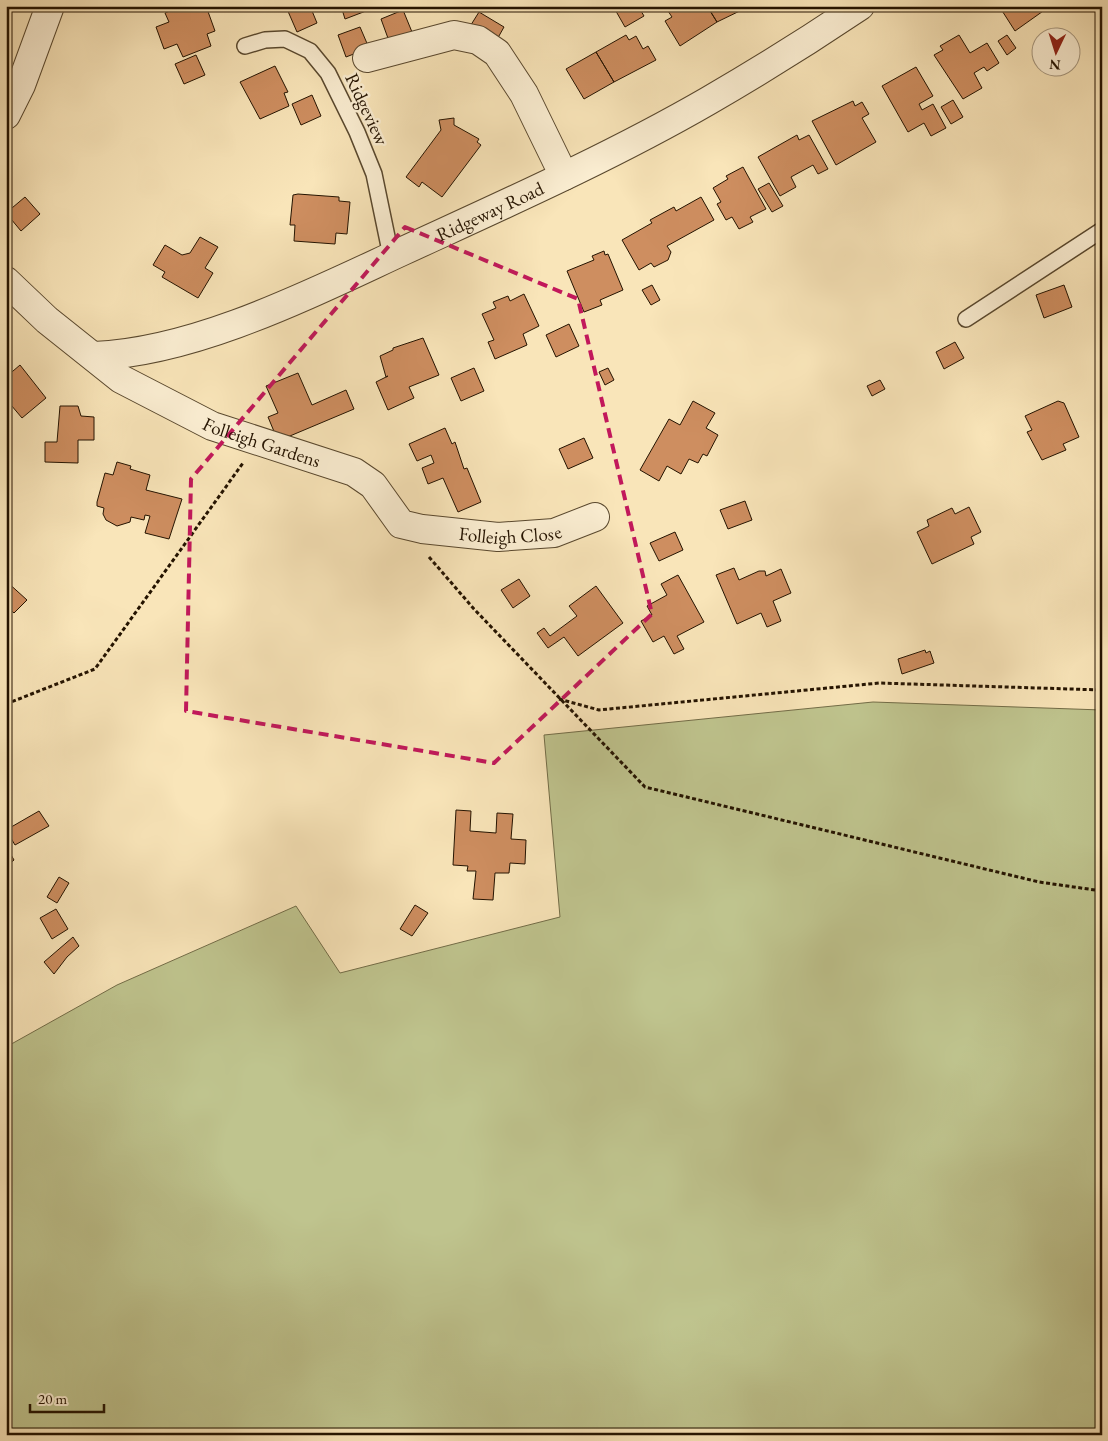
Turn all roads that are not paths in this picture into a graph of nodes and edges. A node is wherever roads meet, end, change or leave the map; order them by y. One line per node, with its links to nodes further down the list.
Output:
1 (50, 6): 5 (street)
2 (860, 6): 6 (street, Ridgeway Road)
3 (245, 46): 8 (lane, Ridgeview)
4 (366, 58): 6 (street)
5 (6, 116)
6 (564, 176): 8 (street, Ridgeway Road)
7 (1102, 230): 10 (lane)
8 (391, 256): 11 (street, Ridgeway Road)
9 (6, 281): 11 (street, Folleigh Gardens)
10 (966, 319)
11 (94, 356): 13 (street, Folleigh Gardens)
12 (595, 517): 13 (street, Folleigh Close)
13 (411, 527)

